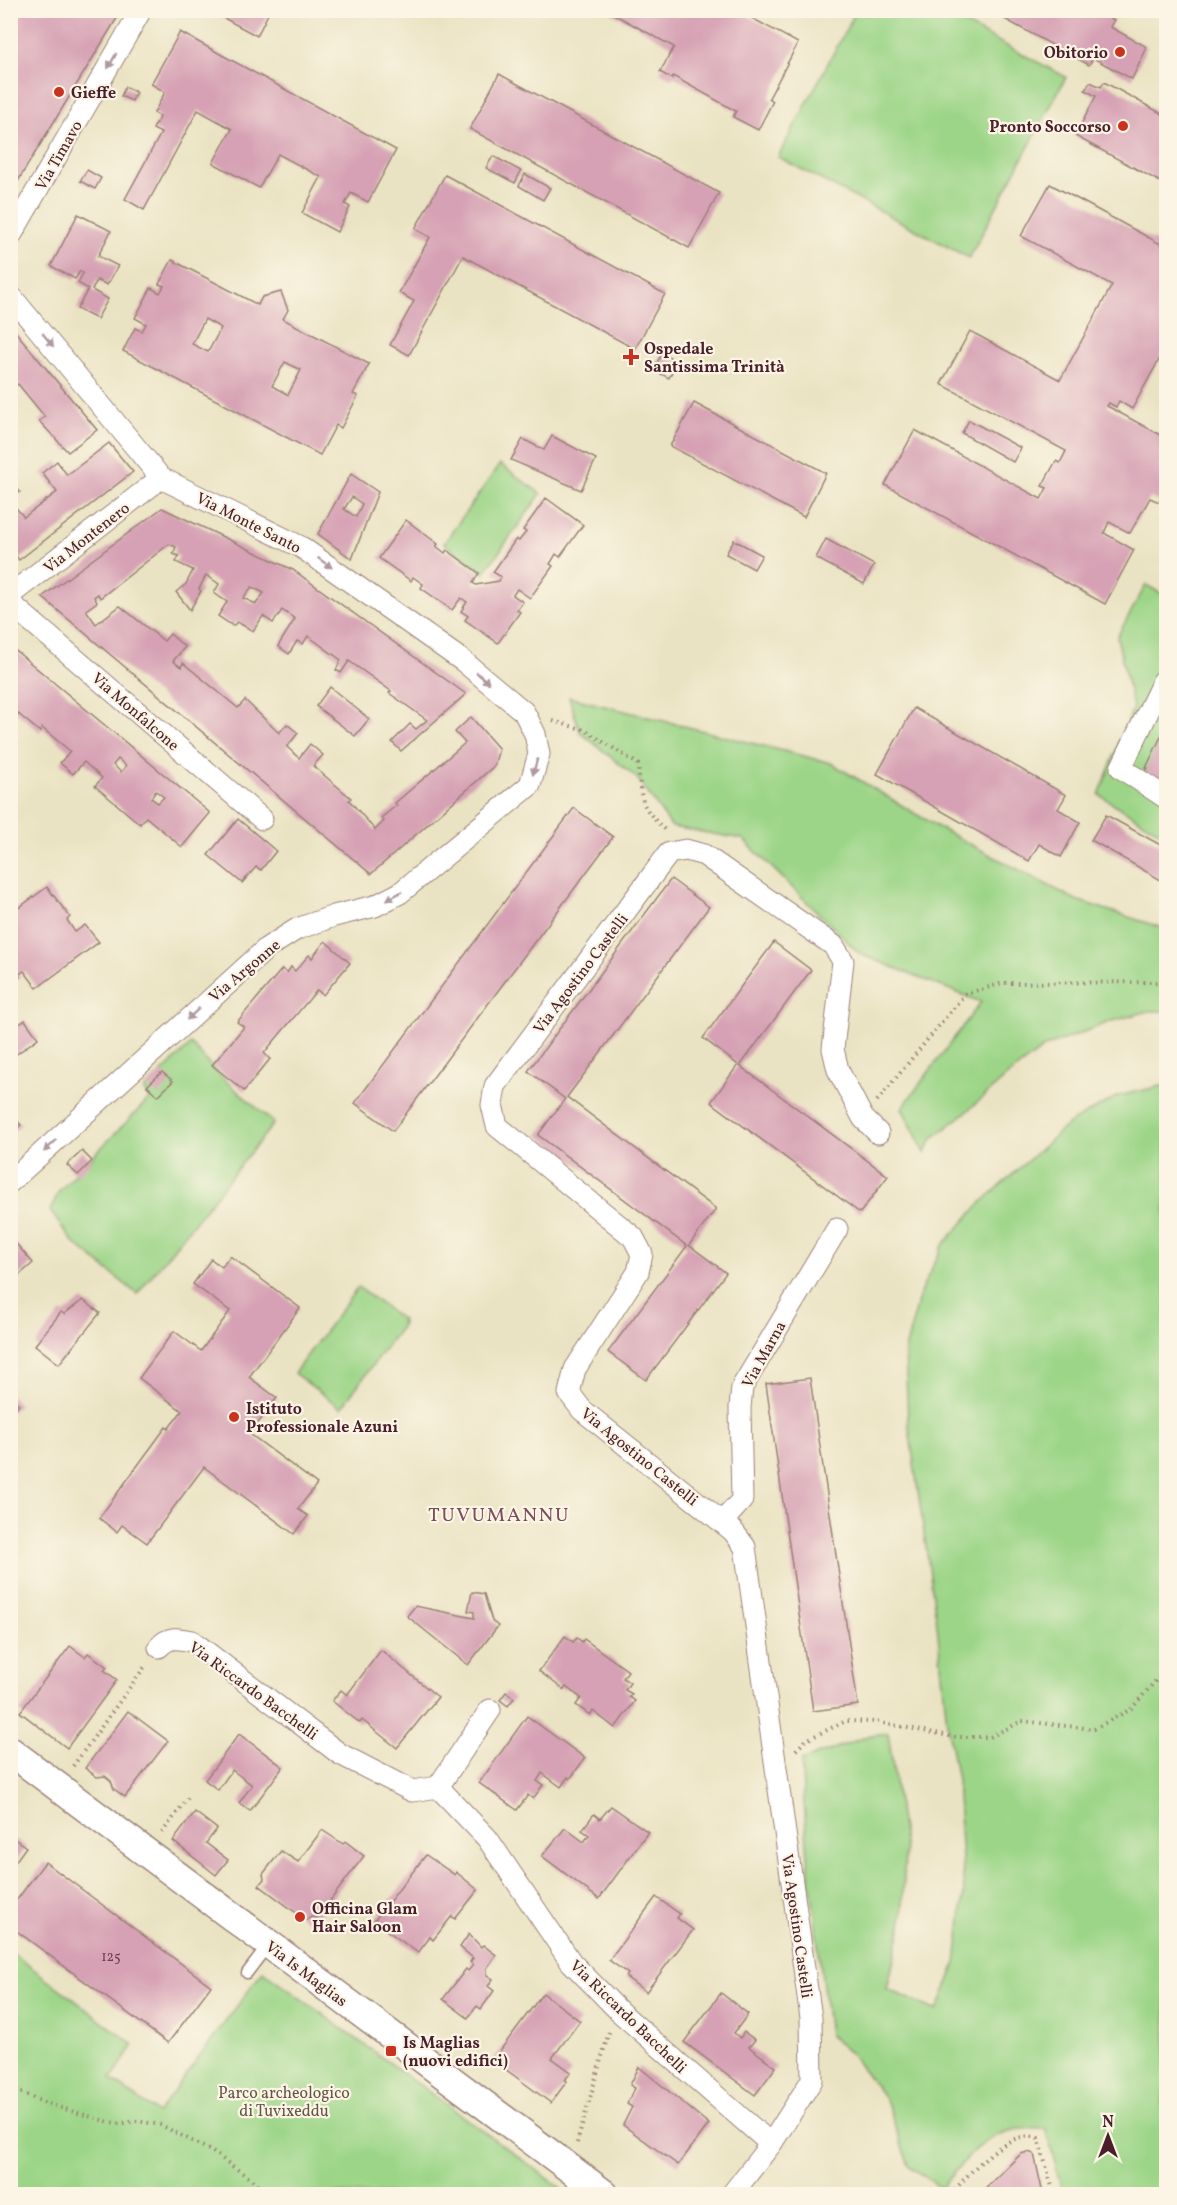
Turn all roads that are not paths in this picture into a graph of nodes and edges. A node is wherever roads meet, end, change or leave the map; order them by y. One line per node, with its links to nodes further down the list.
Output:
1 (141, 10): 2 (street, Via Timavo, one-way to 2)
2 (10, 237)
3 (10, 295): 4 (street, Via Monte Santo, one-way to 4)
4 (161, 478): 5 (street, Via Montenero); 8 (street, Via Monte Santo, one-way to 8)
5 (10, 595)
6 (10, 603): 10 (street, Via Monfalcone)
7 (1163, 681): 9 (street)
8 (524, 712): 12 (street, Via Argonne, one-way to 12)
9 (1167, 798)
10 (262, 819)
11 (878, 1133): 14 (street, Via Agostino Castelli)
12 (10, 1182)
13 (837, 1229): 14 (street, Via Marna)
14 (722, 1522): 21 (street, Via Agostino Castelli)
15 (159, 1647): 18 (street, Via Riccardo Bacchelli)
16 (490, 1710): 18 (street)
17 (10, 1751): 19 (street, Via Is Maglias)
18 (438, 1787): 21 (street, Via Riccardo Bacchelli)
19 (270, 1944): 20 (lane); 22 (street, Via Is Maglias)
20 (247, 1973)
21 (771, 2144): 23 (street, Via Agostino Castelli)
22 (604, 2194)
23 (732, 2194)

